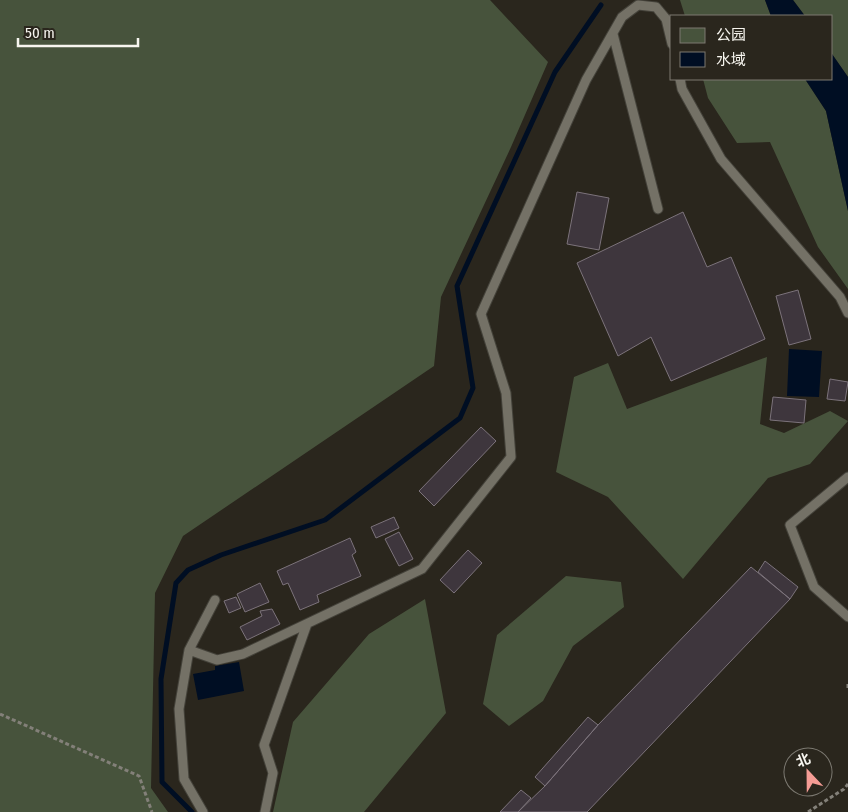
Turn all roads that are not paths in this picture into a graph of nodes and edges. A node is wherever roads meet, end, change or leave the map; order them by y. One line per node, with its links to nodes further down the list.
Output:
1 (613, 34): 2 (lane); 4 (lane); 9 (lane)
2 (670, 36)
3 (680, 80): 5 (lane)
4 (658, 209)
5 (848, 314)
6 (848, 477): 8 (lane)
7 (215, 600): 10 (lane)
8 (848, 617)
9 (307, 624): 10 (lane); 12 (lane)
10 (189, 650): 11 (lane)
11 (203, 812)
12 (265, 812)

